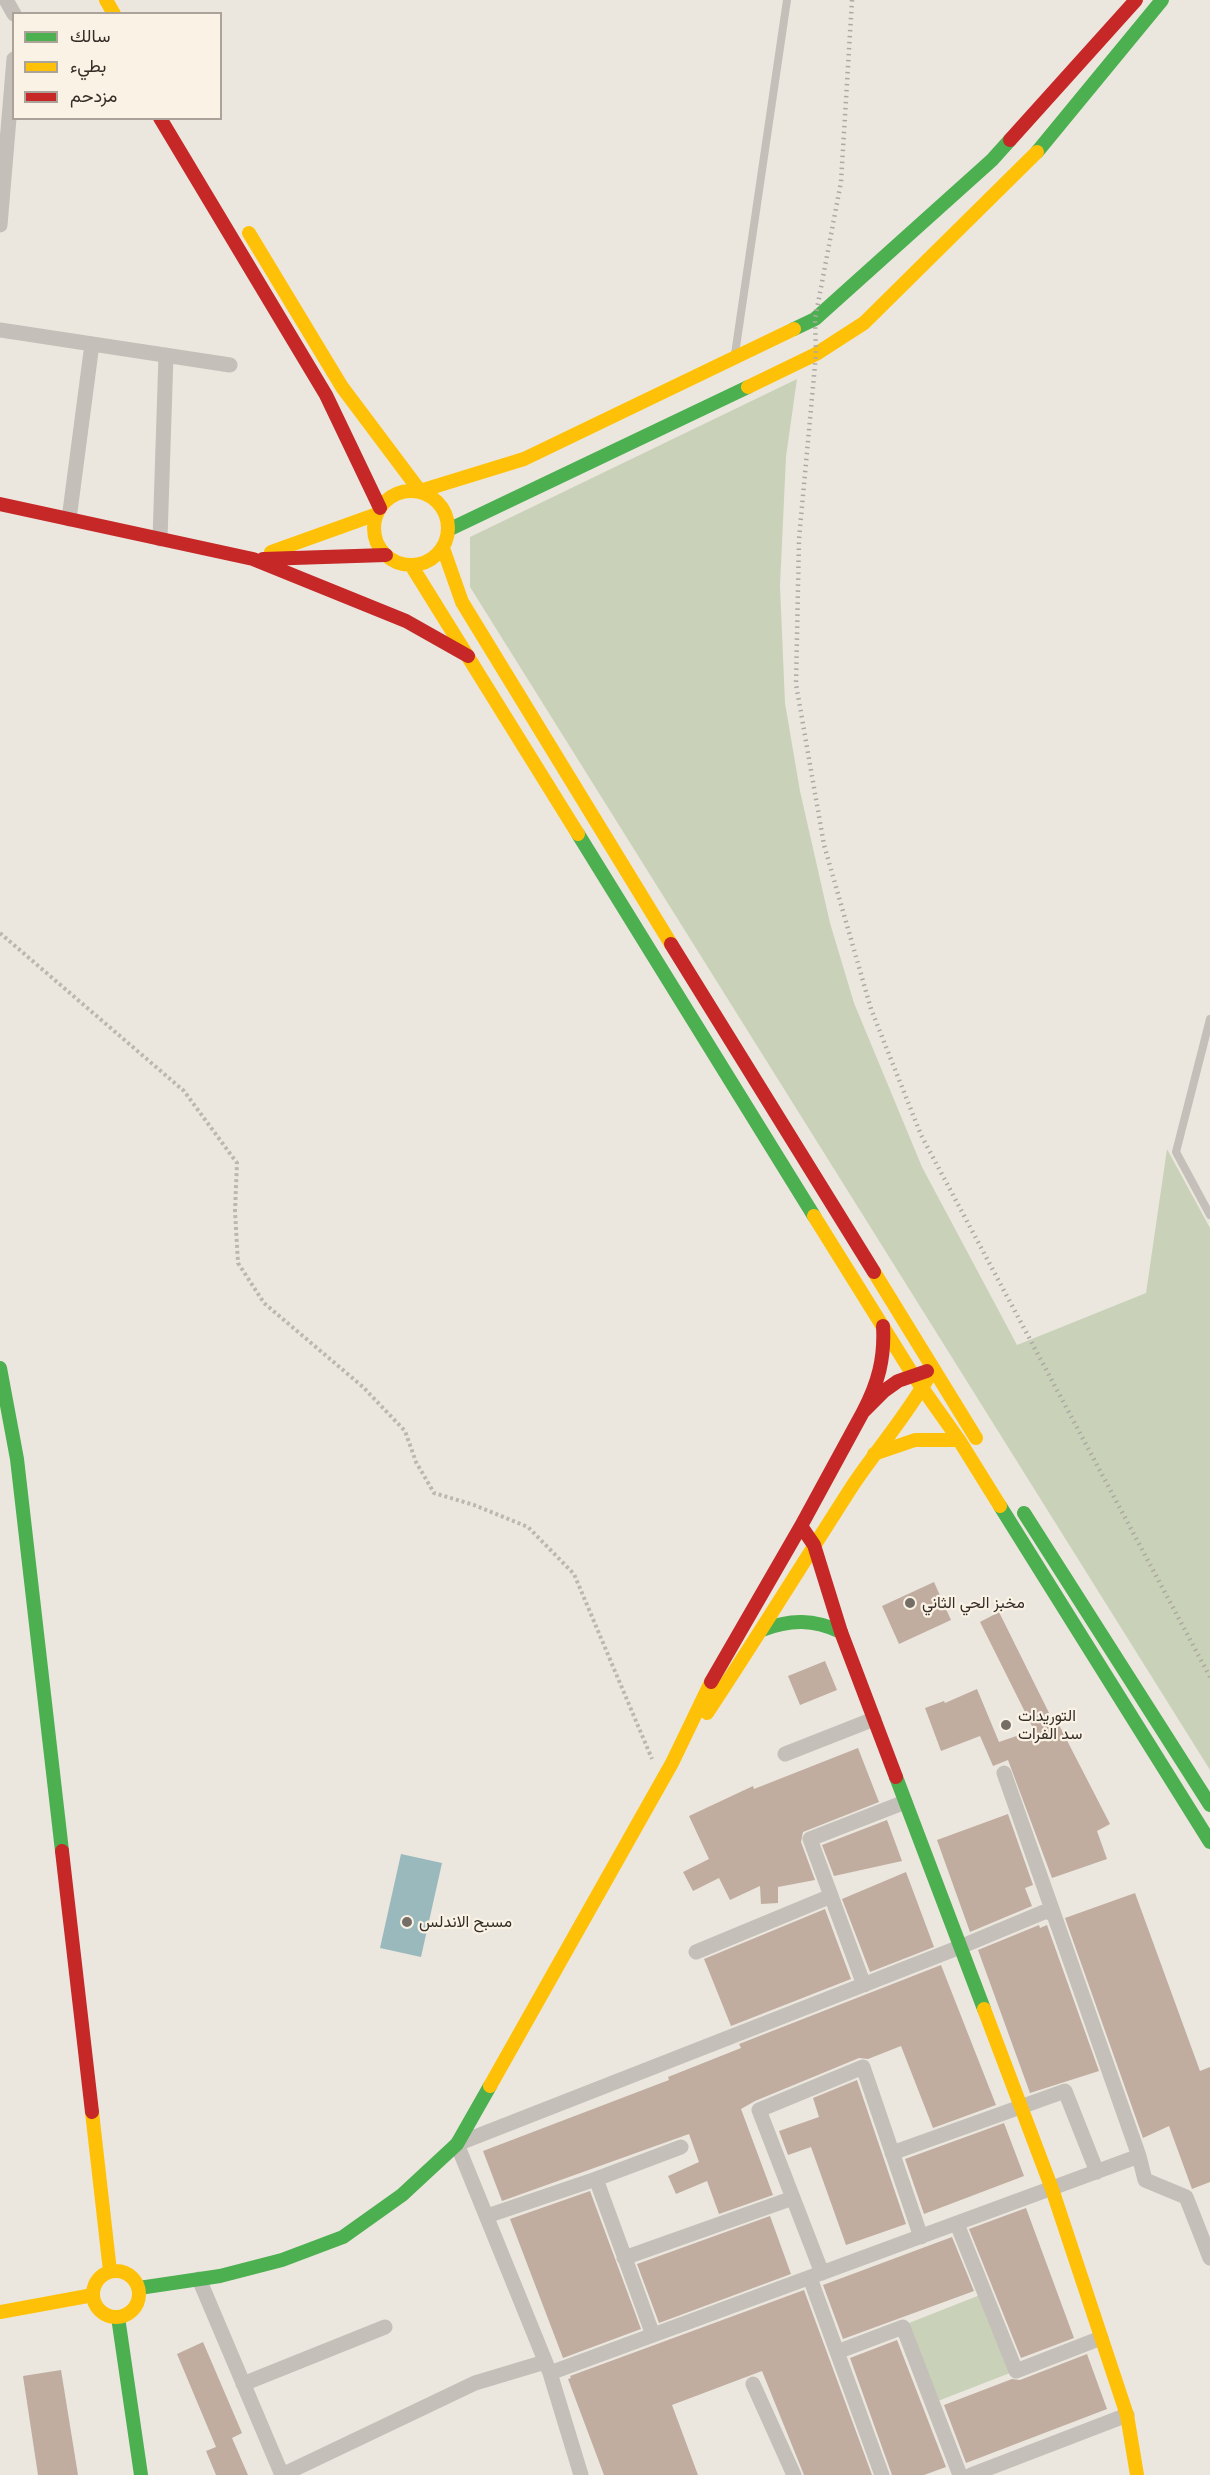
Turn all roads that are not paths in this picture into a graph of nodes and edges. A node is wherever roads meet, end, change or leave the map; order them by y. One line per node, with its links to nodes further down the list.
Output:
1 (787, 0): 12 (lane)
2 (1136, 0): 12 (main road)
3 (1162, 0): 18 (main road)
4 (12, 77): 6 (street)
5 (161, 120): 16 (main road)
6 (2, 168): 8 (street)
7 (239, 218): 14 (main road)
8 (0, 225)
9 (0, 330): 10 (street)
10 (92, 344): 11 (street); 17 (street)
11 (166, 355): 13 (street); 19 (street)
12 (734, 358): 14 (main road)
13 (230, 365)
14 (420, 491): 16 (main road); 18 (main road)
15 (0, 504): 17 (main road)
16 (378, 511): 21 (main road); 22 (main road)
17 (69, 519): 19 (main road)
18 (448, 530): 20 (main road)
19 (160, 539): 22 (main road)
20 (443, 548): 23 (main road); 29 (main road)
21 (386, 555): 22 (main road); 23 (main road)
22 (253, 559): 24 (main road)
23 (411, 565): 24 (main road)
24 (468, 656): 27 (main road)
25 (1210, 1019): 26 (lane)
26 (1210, 1215)
27 (883, 1326): 30 (main road); 32 (main road)
28 (0, 1368): 67 (main road)
29 (932, 1369): 30 (main road); 31 (main road); 34 (main road)
30 (914, 1375): 31 (main road); 32 (main road)
31 (923, 1389): 33 (main road); 35 (main road)
32 (863, 1412): 37 (main road)
33 (959, 1440): 35 (main road); 47 (main road)
34 (982, 1449)
35 (874, 1454): 38 (main road)
36 (1014, 1498): 46 (main road)
37 (801, 1526): 38 (main road); 43 (main road)
38 (814, 1545): 39 (main road); 40 (main road)
39 (762, 1630): 40 (main road); 43 (main road)
40 (841, 1632): 41 (main road)
41 (874, 1719): 42 (street); 45 (main road)
42 (785, 1755)
43 (672, 1763): 54 (main road)
44 (1004, 1773): 49 (street)
45 (905, 1802): 48 (street); 50 (main road)
46 (1210, 1804)
47 (1210, 1842)
48 (831, 1896): 51 (street); 52 (street)
49 (1054, 1915): 50 (street); 57 (street)
50 (960, 1947): 52 (street); 53 (main road)
51 (696, 1952)
52 (864, 1985): 54 (street)
53 (1020, 2106): 56 (street); 58 (street); 60 (main road)
54 (458, 2144): 62 (street); 69 (main road)
55 (681, 2147): 59 (street)
56 (892, 2153): 61 (street); 64 (street)
57 (1139, 2156): 58 (street); 66 (street)
58 (1097, 2172): 60 (street)
59 (596, 2180): 62 (street); 65 (street)
60 (1052, 2190): 63 (street); 76 (main road)
61 (793, 2198): 65 (street); 68 (street)
62 (487, 2216): 78 (street)
63 (957, 2224): 64 (street); 76 (street)
64 (921, 2237): 68 (street)
65 (624, 2258): 75 (street)
66 (1210, 2258)
67 (110, 2271): 70 (main road); 71 (main road)
68 (816, 2276): 75 (street); 77 (street)
69 (199, 2279): 70 (main road); 79 (street)
70 (139, 2288): 73 (main road)
71 (93, 2295): 72 (main road); 73 (main road)
72 (0, 2312)
73 (118, 2317): 82 (main road)
74 (385, 2327): 79 (street)
75 (652, 2335): 78 (street)
76 (1101, 2338): 81 (main road)
77 (837, 2352): 85 (street); 86 (street)
78 (548, 2367): 79 (street); 83 (street)
79 (243, 2384)
80 (753, 2384): 84 (street)
81 (1126, 2415): 87 (street); 88 (main road)
82 (141, 2475)
83 (581, 2475)
84 (794, 2475)
85 (882, 2475)
86 (960, 2475)
87 (971, 2475)
88 (1137, 2475)

